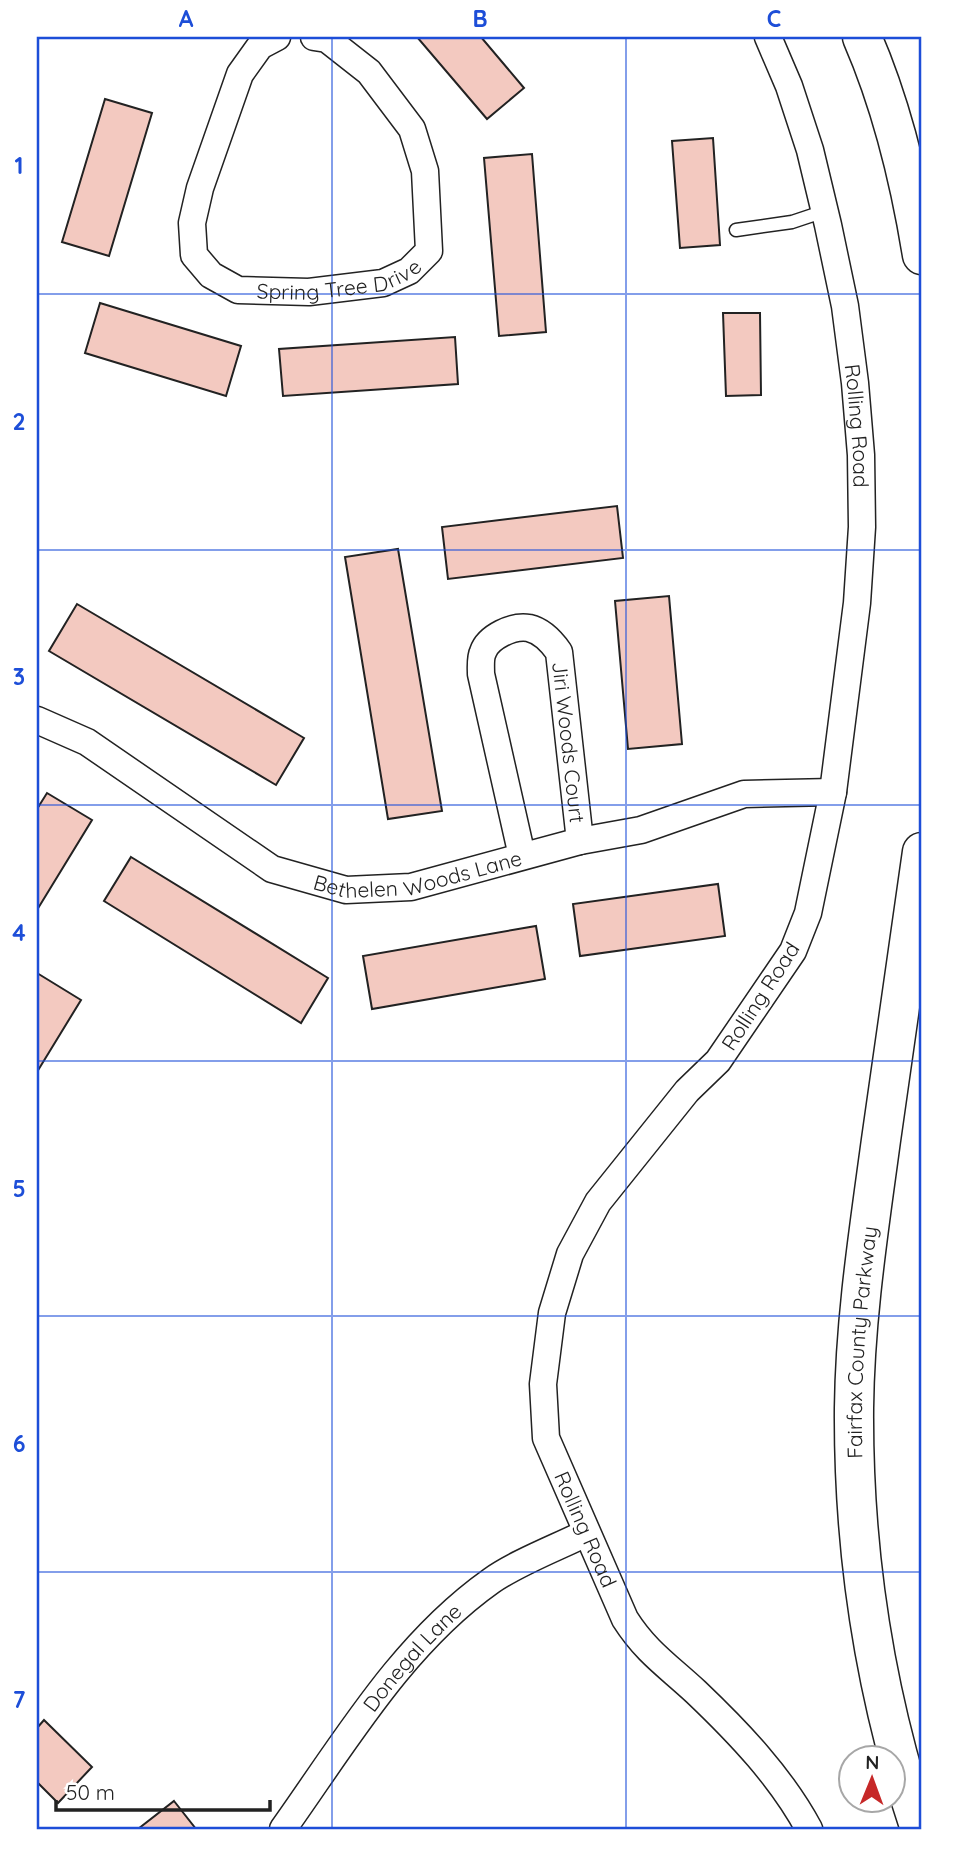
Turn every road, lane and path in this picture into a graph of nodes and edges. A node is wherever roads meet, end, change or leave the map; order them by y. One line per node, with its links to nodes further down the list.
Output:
1 (277, 37): 2 (street, Spring Tree Drive)
2 (314, 37)
3 (768, 37): 5 (street, Rolling Road)
4 (862, 37): 7 (highway)
5 (825, 211): 6 (lane); 9 (street, Rolling Road)
6 (736, 230)
7 (922, 255)
8 (37, 720): 12 (street, Bethelen Woods Lane)
9 (834, 792): 10 (street, Bethelen Woods Lane); 13 (street, Rolling Road)
10 (580, 841): 12 (street, Bethelen Woods Lane); 12 (street, Jiri Woods Court)
11 (922, 852): 16 (highway, Fairfax County Parkway)
12 (522, 856)
13 (586, 1533): 14 (street, Donegal Lane); 15 (street, Rolling Road)
14 (283, 1829)
15 (809, 1829)
16 (920, 1829)

